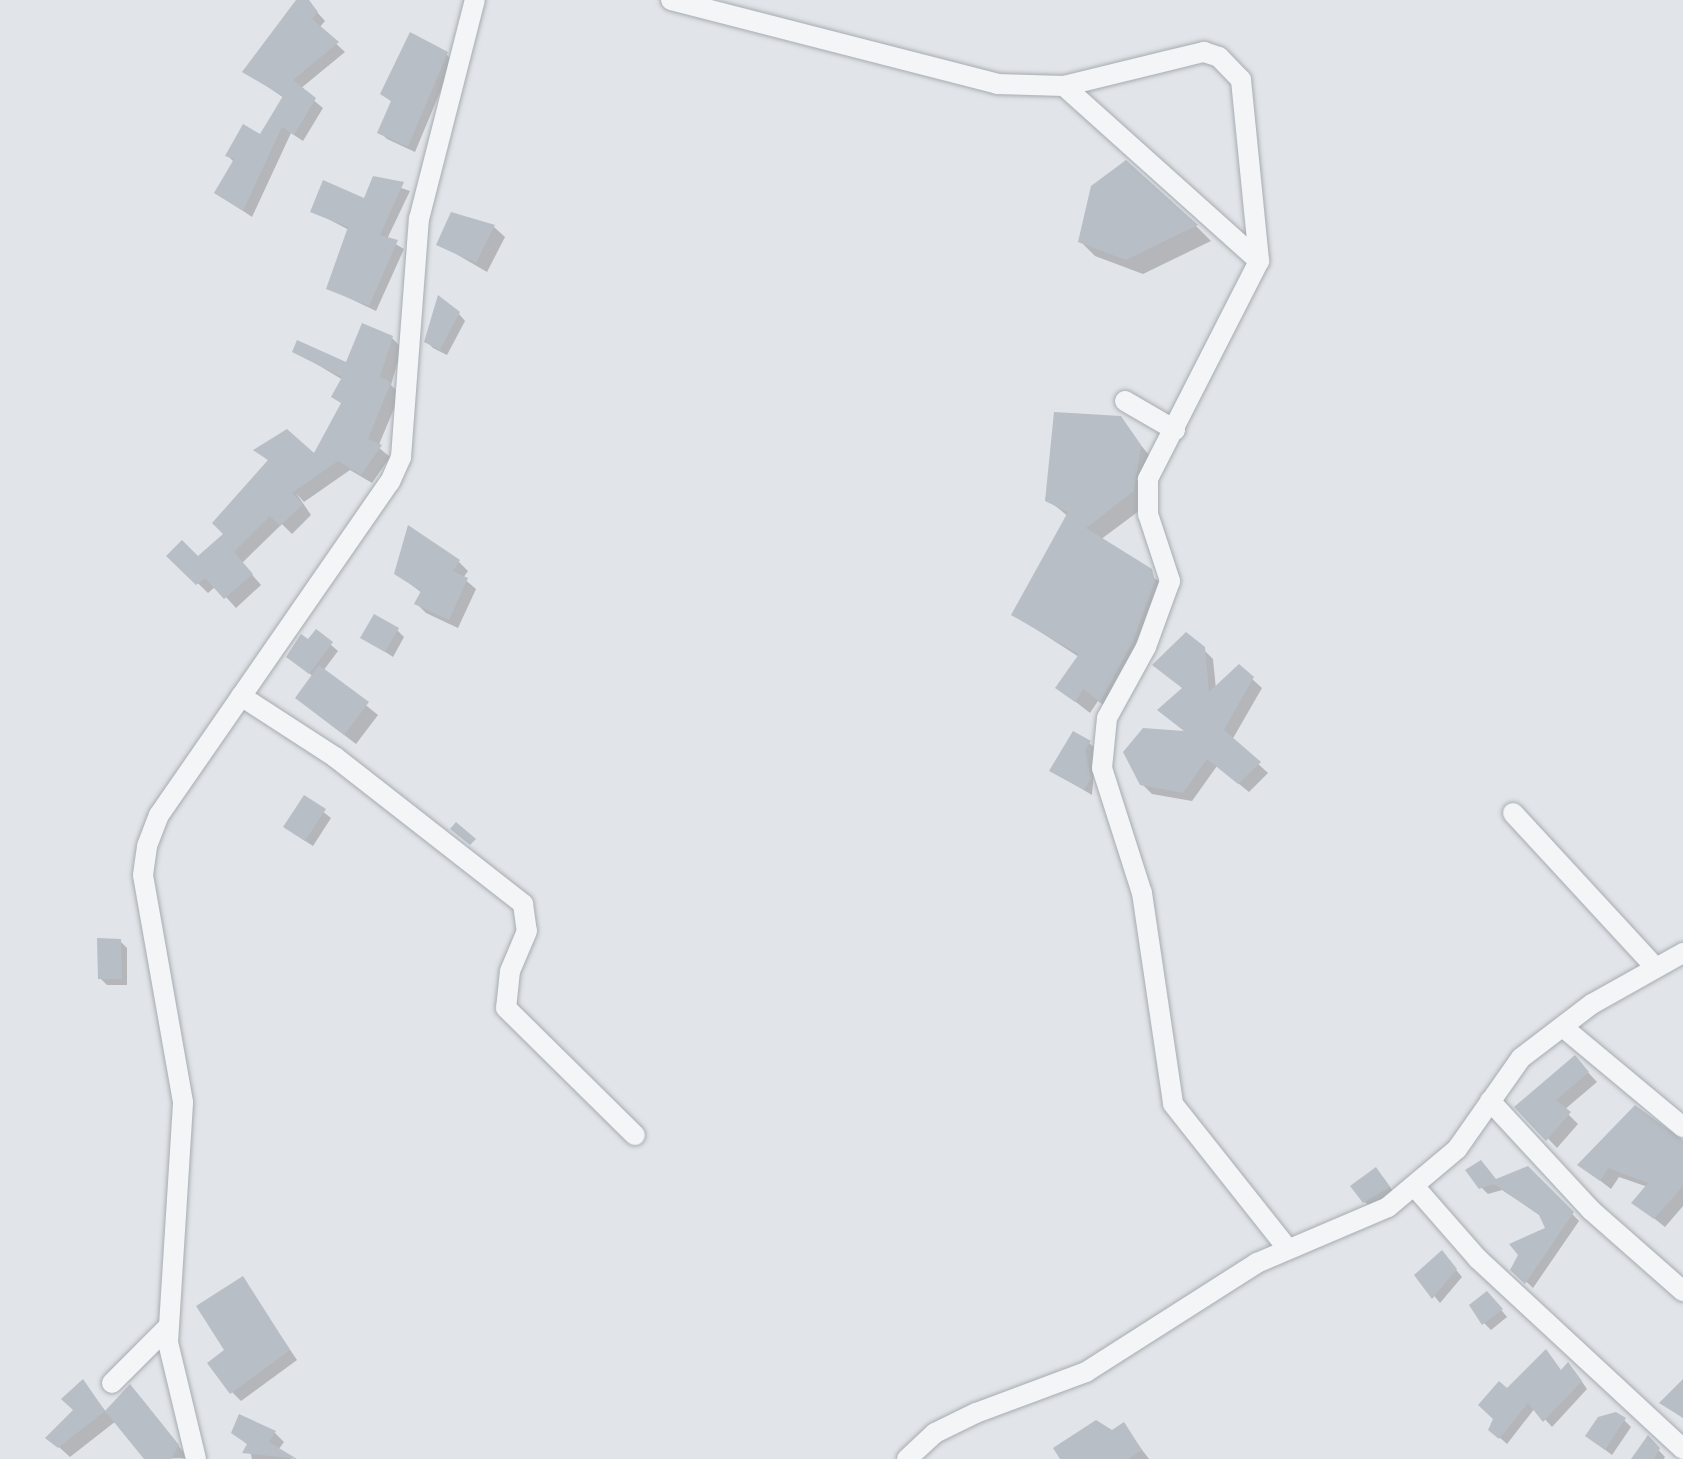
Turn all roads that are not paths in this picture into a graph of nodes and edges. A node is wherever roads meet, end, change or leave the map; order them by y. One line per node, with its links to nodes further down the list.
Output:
1 (475, 0): 7 (street)
2 (671, 0): 3 (street)
3 (1064, 86): 4 (street); 4 (street)
4 (1260, 261): 6 (street)
5 (1125, 401): 6 (street)
6 (1174, 430): 16 (street)
7 (241, 696): 14 (street); 18 (street)
8 (1514, 814): 10 (street)
9 (1683, 953): 10 (street)
10 (1654, 966): 11 (street)
11 (1564, 1028): 12 (street); 13 (street)
12 (1490, 1101): 15 (street); 17 (street)
13 (1683, 1127)
14 (636, 1135)
15 (1416, 1187): 16 (street); 20 (street)
16 (1288, 1248): 22 (street)
17 (1683, 1291)
18 (168, 1327): 19 (street); 21 (street)
19 (112, 1383)
20 (1683, 1449)
21 (196, 1459)
22 (907, 1459)

